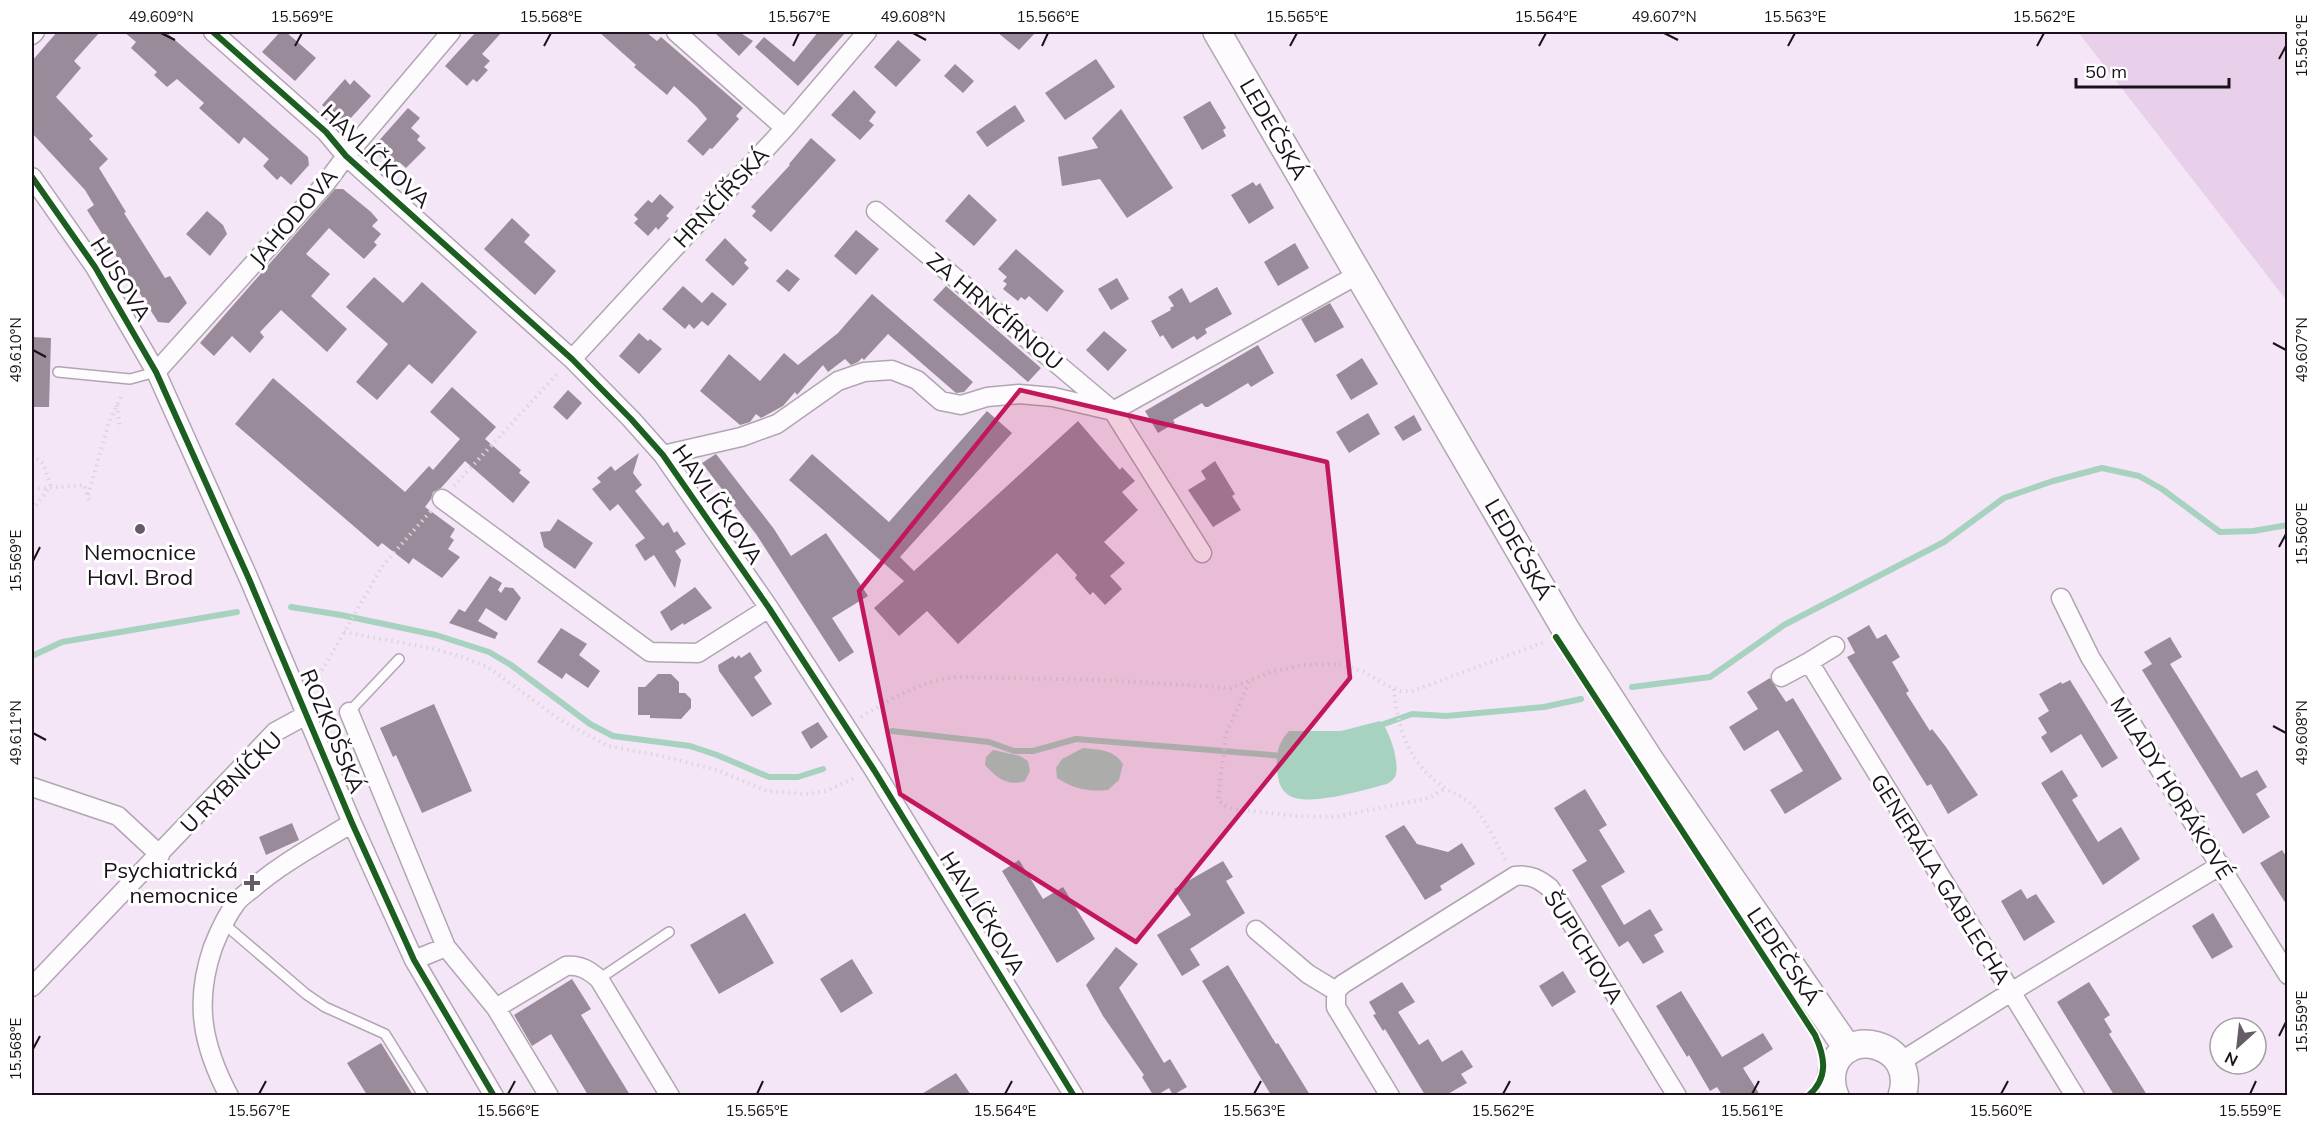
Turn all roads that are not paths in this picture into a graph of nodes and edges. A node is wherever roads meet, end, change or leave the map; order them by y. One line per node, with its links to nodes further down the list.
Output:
1 (35, 32): 7 (street)
2 (213, 32): 9 (street, HAVLÍČKOVA)
3 (451, 32): 9 (street, JAHODOVA)
4 (676, 32): 8 (street)
5 (867, 32): 8 (street, HRNČÍŘSKÁ)
6 (1217, 32): 12 (main road, LEDEČSKÁ)
7 (32, 35)
8 (785, 128): 13 (street, HRNČÍŘSKÁ)
9 (346, 156): 13 (street, HAVLÍČKOVA); 15 (street, JAHODOVA)
10 (32, 177): 15 (street, HUSOVA)
11 (876, 211): 16 (street, ZA HRNČÍRNOU)
12 (1359, 274): 16 (street); 43 (main road, LEDEČSKÁ)
13 (572, 359): 17 (street, HAVLÍČKOVA)
14 (58, 372): 15 (lane)
15 (156, 372): 27 (street, ROZKOŠSKÁ)
16 (1113, 411): 17 (street); 19 (street, ZA HRNČÍRNOU)
17 (663, 455): 21 (street, HAVLÍČKOVA)
18 (442, 499): 21 (street)
19 (1202, 553)
20 (2061, 598): 31 (street, MILADY HORÁKOVÉ)
21 (769, 608): 50 (street, HAVLÍČKOVA)
22 (1835, 646): 24 (street)
23 (399, 659): 26 (lane)
24 (1809, 662): 25 (street); 41 (street, GENERÁLA GABLECHA)
25 (1781, 677)
26 (350, 712): 35 (street)
27 (306, 715): 29 (street, ROZKOŠSKÁ); 30 (street, U RYBNÍČKU)
28 (32, 787): 30 (street)
29 (352, 823): 32 (street, ROZKOŠSKÁ); 36 (street, ROZKOŠSKÁ)
30 (160, 855): 39 (street, U RYBNÍČKU)
31 (2221, 865): 37 (street, MILADY HORÁKOVÉ); 41 (street)
32 (223, 923): 45 (street, ROZKOŠSKÁ); 46 (lane)
33 (1256, 930): 40 (street)
34 (669, 932): 38 (lane)
35 (446, 946): 36 (street); 42 (street)
36 (414, 960): 47 (street, ROZKOŠSKÁ)
37 (2288, 975)
38 (599, 979): 42 (street); 49 (street)
39 (32, 987)
40 (1336, 991): 51 (street); 52 (street, ŠUPICHOVA)
41 (2011, 992): 44 (street); 55 (street, GENERÁLA GABLECHA)
42 (496, 1008): 48 (street)
43 (1848, 1049): 44 (main road); 53 (main road)
44 (1900, 1062): 54 (main road)
45 (229, 1095)
46 (423, 1095)
47 (494, 1095)
48 (549, 1095)
49 (670, 1095)
50 (1074, 1095)
51 (1390, 1095)
52 (1677, 1095)
53 (1835, 1095)
54 (1902, 1095)
55 (2075, 1095)

